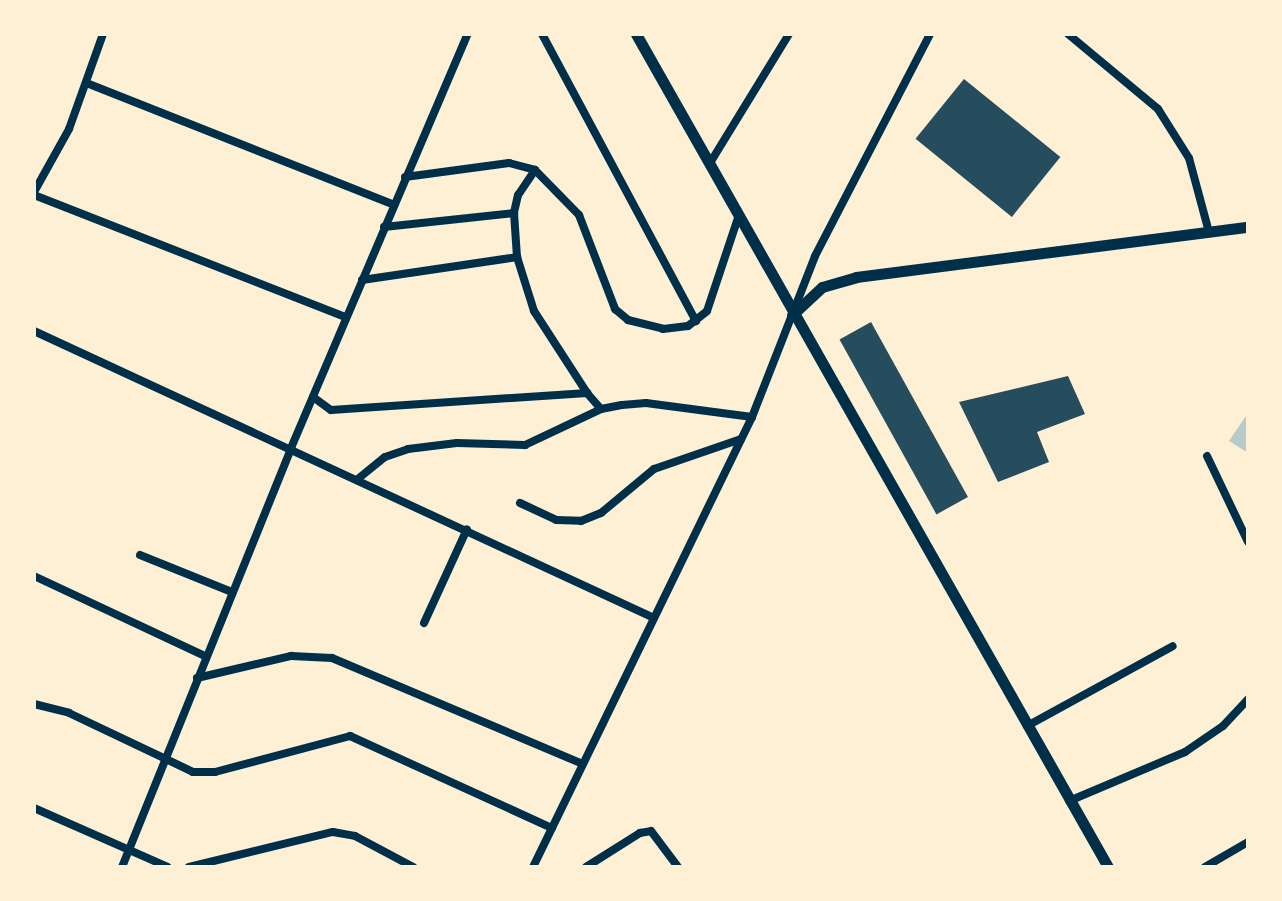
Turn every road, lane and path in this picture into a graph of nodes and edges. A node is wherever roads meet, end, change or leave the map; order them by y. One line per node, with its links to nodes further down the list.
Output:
1 (103, 34): 8 (street)
2 (468, 34): 11 (street)
3 (542, 34): 23 (street)
4 (636, 34): 9 (main road)
5 (789, 34): 9 (street)
6 (930, 34): 21 (street)
7 (1068, 34): 18 (street)
8 (89, 84): 12 (street); 13 (street)
9 (710, 163): 15 (main road)
10 (535, 170): 11 (street); 14 (street); 23 (street)
11 (405, 177): 13 (street)
12 (34, 194): 22 (street)
13 (394, 205): 16 (street)
14 (514, 213): 16 (street); 19 (street)
15 (739, 215): 21 (main road); 23 (street)
16 (384, 227): 20 (street)
17 (1248, 227): 18 (main road)
18 (1209, 232): 21 (main road)
19 (517, 257): 20 (street); 25 (street)
20 (362, 280): 22 (street)
21 (792, 315): 28 (street); 46 (main road)
22 (346, 317): 26 (street)
23 (696, 321)
24 (34, 331): 30 (street)
25 (587, 393): 26 (street); 27 (street)
26 (313, 397): 30 (street)
27 (601, 409): 28 (street); 32 (street)
28 (752, 417): 29 (street)
29 (741, 439): 33 (street); 39 (street)
30 (291, 448): 32 (street); 38 (street)
31 (1207, 456): 35 (street)
32 (359, 478): 34 (street)
33 (520, 503)
34 (467, 529): 39 (street); 40 (street)
35 (1248, 542)
36 (140, 555): 38 (street)
37 (34, 576): 42 (street)
38 (232, 592): 42 (street)
39 (654, 618): 48 (street)
40 (424, 623)
41 (1173, 646): 46 (street)
42 (205, 656): 43 (street)
43 (197, 678): 47 (street); 48 (street)
44 (1248, 699): 49 (street)
45 (34, 704): 47 (street)
46 (1027, 726): 49 (main road)
47 (167, 761): 51 (street); 53 (street)
48 (583, 764): 51 (street)
49 (1069, 801): 61 (main road)
50 (34, 808): 53 (street)
51 (552, 828): 58 (street)
52 (1248, 842): 62 (street)
53 (130, 850): 54 (street); 55 (street)
54 (122, 867)
55 (168, 867)
56 (189, 867): 57 (street)
57 (413, 867)
58 (533, 867)
59 (586, 867): 60 (street)
60 (678, 867)
61 (1108, 867)
62 (1205, 867)

